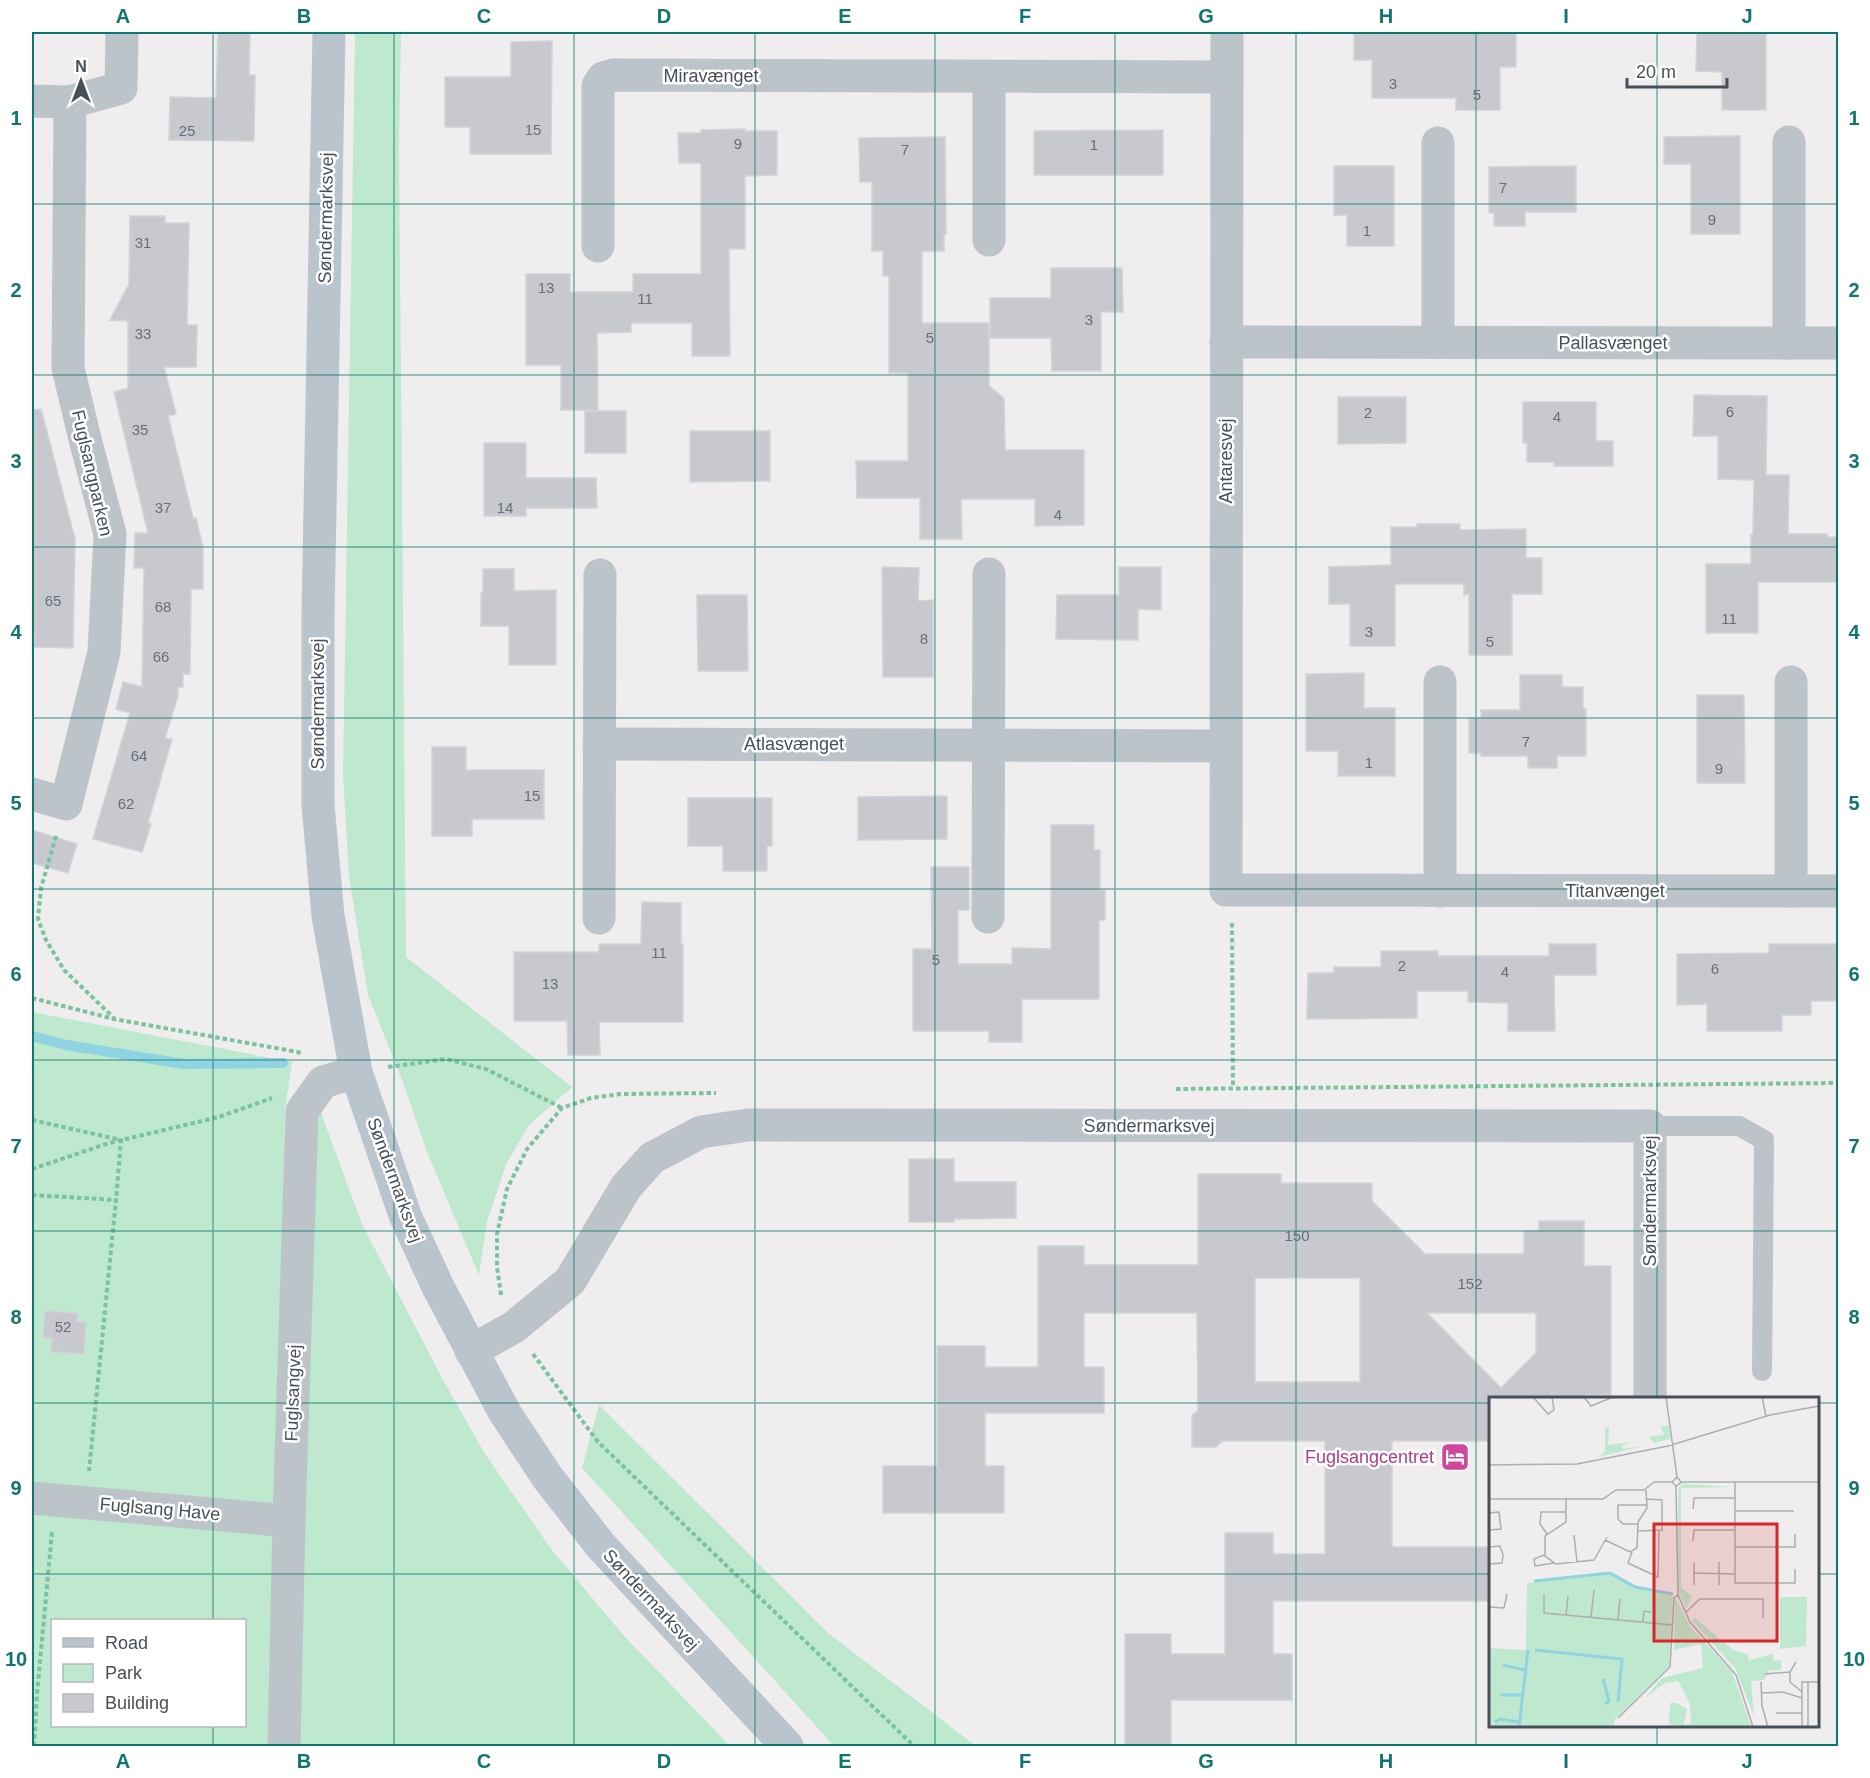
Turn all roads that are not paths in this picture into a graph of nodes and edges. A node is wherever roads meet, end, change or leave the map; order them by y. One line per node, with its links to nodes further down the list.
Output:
1 (122, 32): 7 (street)
2 (329, 32): 30 (street, Søndermarksvej)
3 (1227, 32): 5 (street, Antaresvej)
4 (989, 77): 5 (street, Miravænget); 10 (street); 11 (street, Miravænget)
5 (1227, 77): 12 (street, Antaresvej)
6 (32, 101): 7 (street)
7 (70, 102): 23 (street, Fuglsangparken)
8 (1789, 142): 14 (street)
9 (1438, 143): 13 (street)
10 (989, 240)
11 (598, 246)
12 (1227, 342): 13 (street, Pallasvænget); 22 (street, Antaresvej)
13 (1438, 342): 14 (street, Pallasvænget)
14 (1788, 343): 15 (street, Pallasvænget)
15 (1839, 343)
16 (988, 574): 21 (street)
17 (600, 575): 20 (street)
18 (1440, 682): 25 (street)
19 (1791, 682): 26 (street)
20 (599, 744): 21 (street, Atlasvænget); 29 (street)
21 (988, 745): 22 (street, Atlasvænget); 28 (street)
22 (1226, 746): 24 (street, Antaresvej)
23 (32, 794)
24 (1226, 890): 25 (street, Titanvænget)
25 (1440, 891): 26 (street, Titanvænget)
26 (1791, 891): 27 (street, Titanvænget)
27 (1839, 891)
28 (988, 917)
29 (599, 918)
30 (356, 1072): 32 (street, Søndermarksvej); 36 (street, Fuglsangvej)
31 (1650, 1126): 32 (street, Søndermarksvej); 33 (lane); 34 (street, Søndermarksvej)
32 (471, 1351): 38 (street, Søndermarksvej)
33 (1762, 1371)
34 (1650, 1397)
35 (57, 1500): 36 (street, Fuglsang Have)
36 (289, 1521): 37 (street, Fuglsangvej)
37 (284, 1746)
38 (787, 1746)

